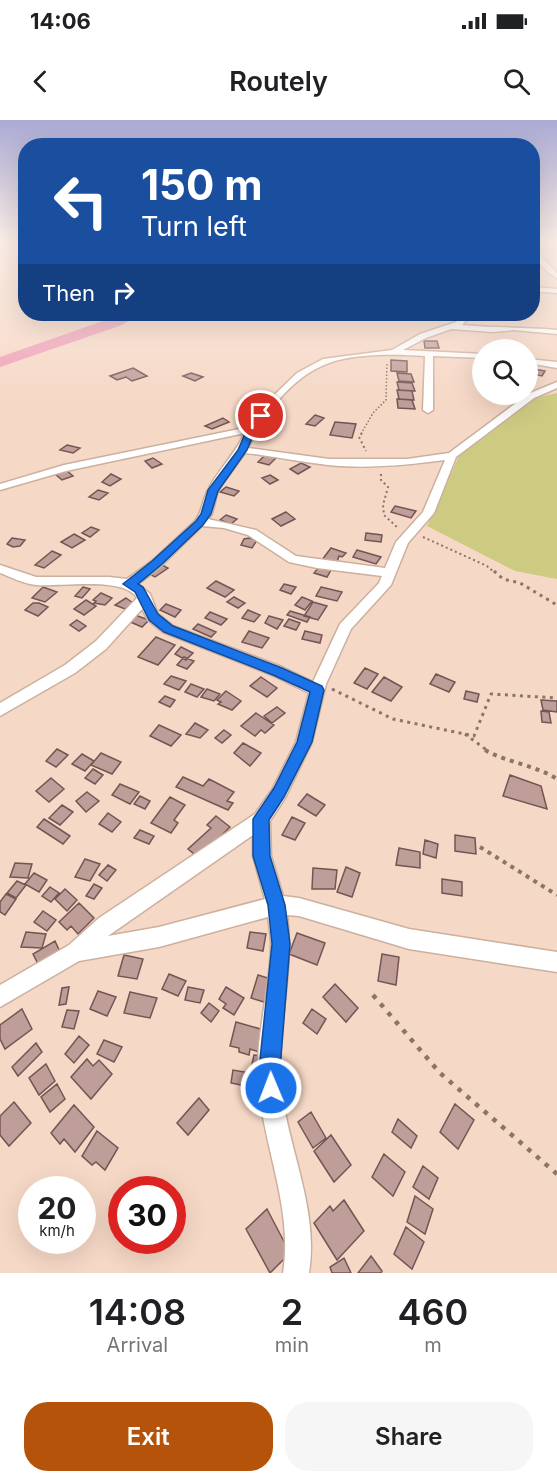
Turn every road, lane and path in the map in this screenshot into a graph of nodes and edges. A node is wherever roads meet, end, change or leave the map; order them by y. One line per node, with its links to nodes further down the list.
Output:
1 (462, 321): 2 (street)
2 (452, 327): 3 (street); 6 (street)
3 (493, 330): 4 (street); 5 (street)
4 (557, 332)
5 (484, 337)
6 (393, 352): 7 (street); 14 (street); 17 (path)
7 (429, 353): 8 (street); 13 (street)
8 (472, 353)
9 (538, 362): 10 (street)
10 (557, 365)
11 (557, 374): 12 (street)
12 (553, 386): 16 (street)
13 (428, 410)
14 (252, 429): 15 (street); 18 (street)
15 (242, 450): 17 (street); 19 (street)
16 (452, 456): 17 (street); 20 (street)
17 (372, 463): 20 (path)
18 (0, 487)
19 (199, 523): 22 (street); 23 (street)
20 (409, 534): 22 (street); 25 (path)
21 (0, 569): 23 (street)
22 (389, 573): 26 (street)
23 (129, 584): 24 (street)
24 (145, 597): 26 (street); 28 (street)
25 (557, 605)
26 (318, 687): 29 (path); 31 (street)
27 (557, 698): 29 (path)
28 (0, 710)
29 (465, 734): 30 (path)
30 (557, 779)
31 (261, 819): 34 (street); 35 (street)
32 (480, 847): 33 (path)
33 (557, 896)
34 (276, 905): 35 (street); 36 (street); 40 (street)
35 (76, 952): 38 (street)
36 (557, 962)
37 (373, 995): 39 (path)
38 (0, 997)
39 (557, 1174)
40 (296, 1273)

